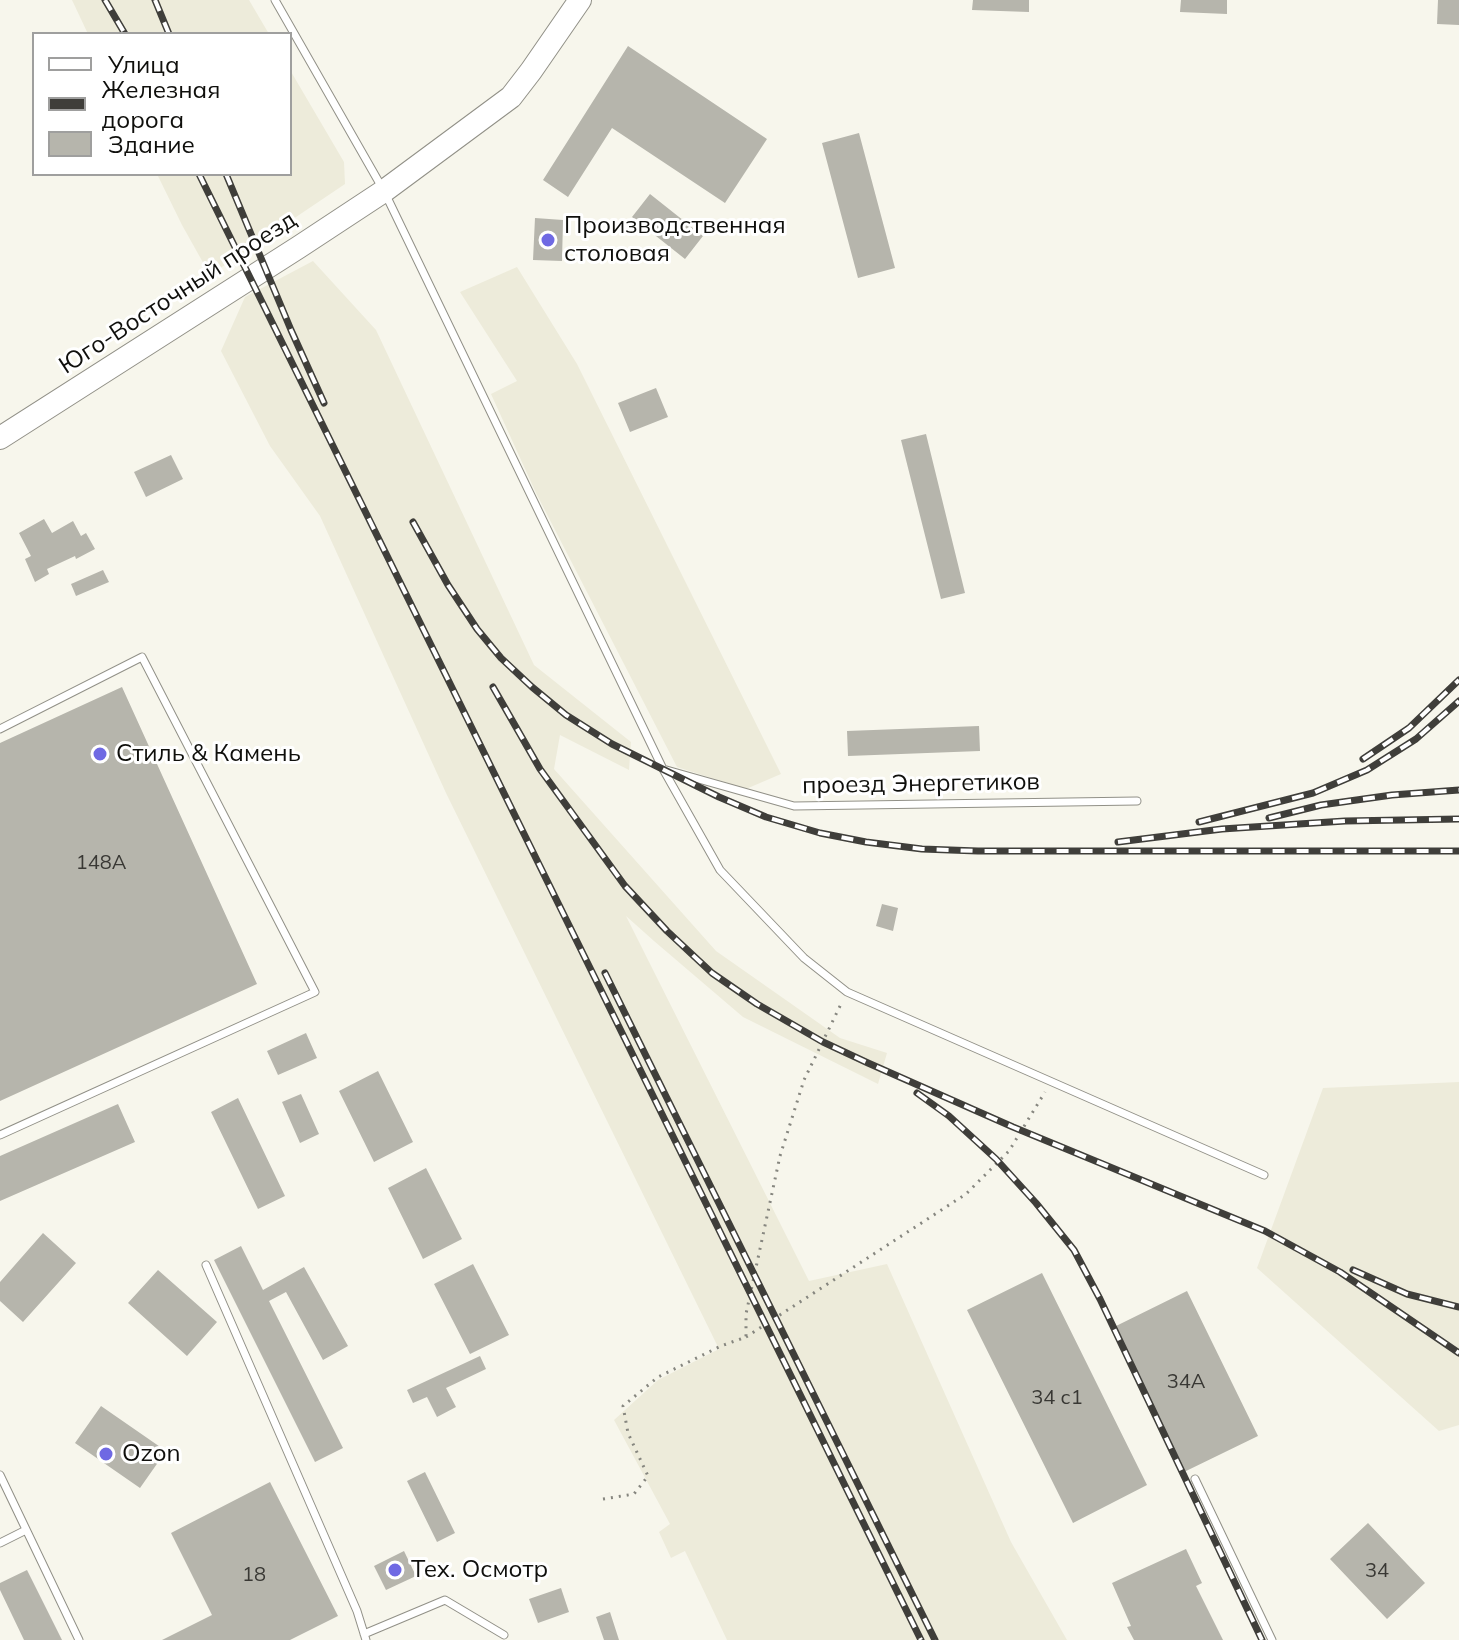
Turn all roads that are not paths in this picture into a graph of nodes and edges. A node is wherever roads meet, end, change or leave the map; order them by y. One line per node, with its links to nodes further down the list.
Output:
1 (275, 0): 3 (lane)
2 (580, 0): 3 (main road, Юго-Восточный проезд)
3 (384, 191): 4 (main road, Юго-Восточный проезд); 6 (lane)
4 (0, 438)
5 (0, 729): 8 (lane)
6 (663, 769): 7 (lane, проезд Энергетиков); 9 (lane)
7 (1137, 801)
8 (0, 1135)
9 (1264, 1175)
10 (206, 1265): 16 (lane)
11 (0, 1475): 13 (lane)
12 (1195, 1479): 18 (lane)
13 (26, 1530): 14 (lane); 17 (lane)
14 (0, 1543)
15 (504, 1635): 16 (lane)
16 (365, 1637)
17 (79, 1640)
18 (1272, 1640)

